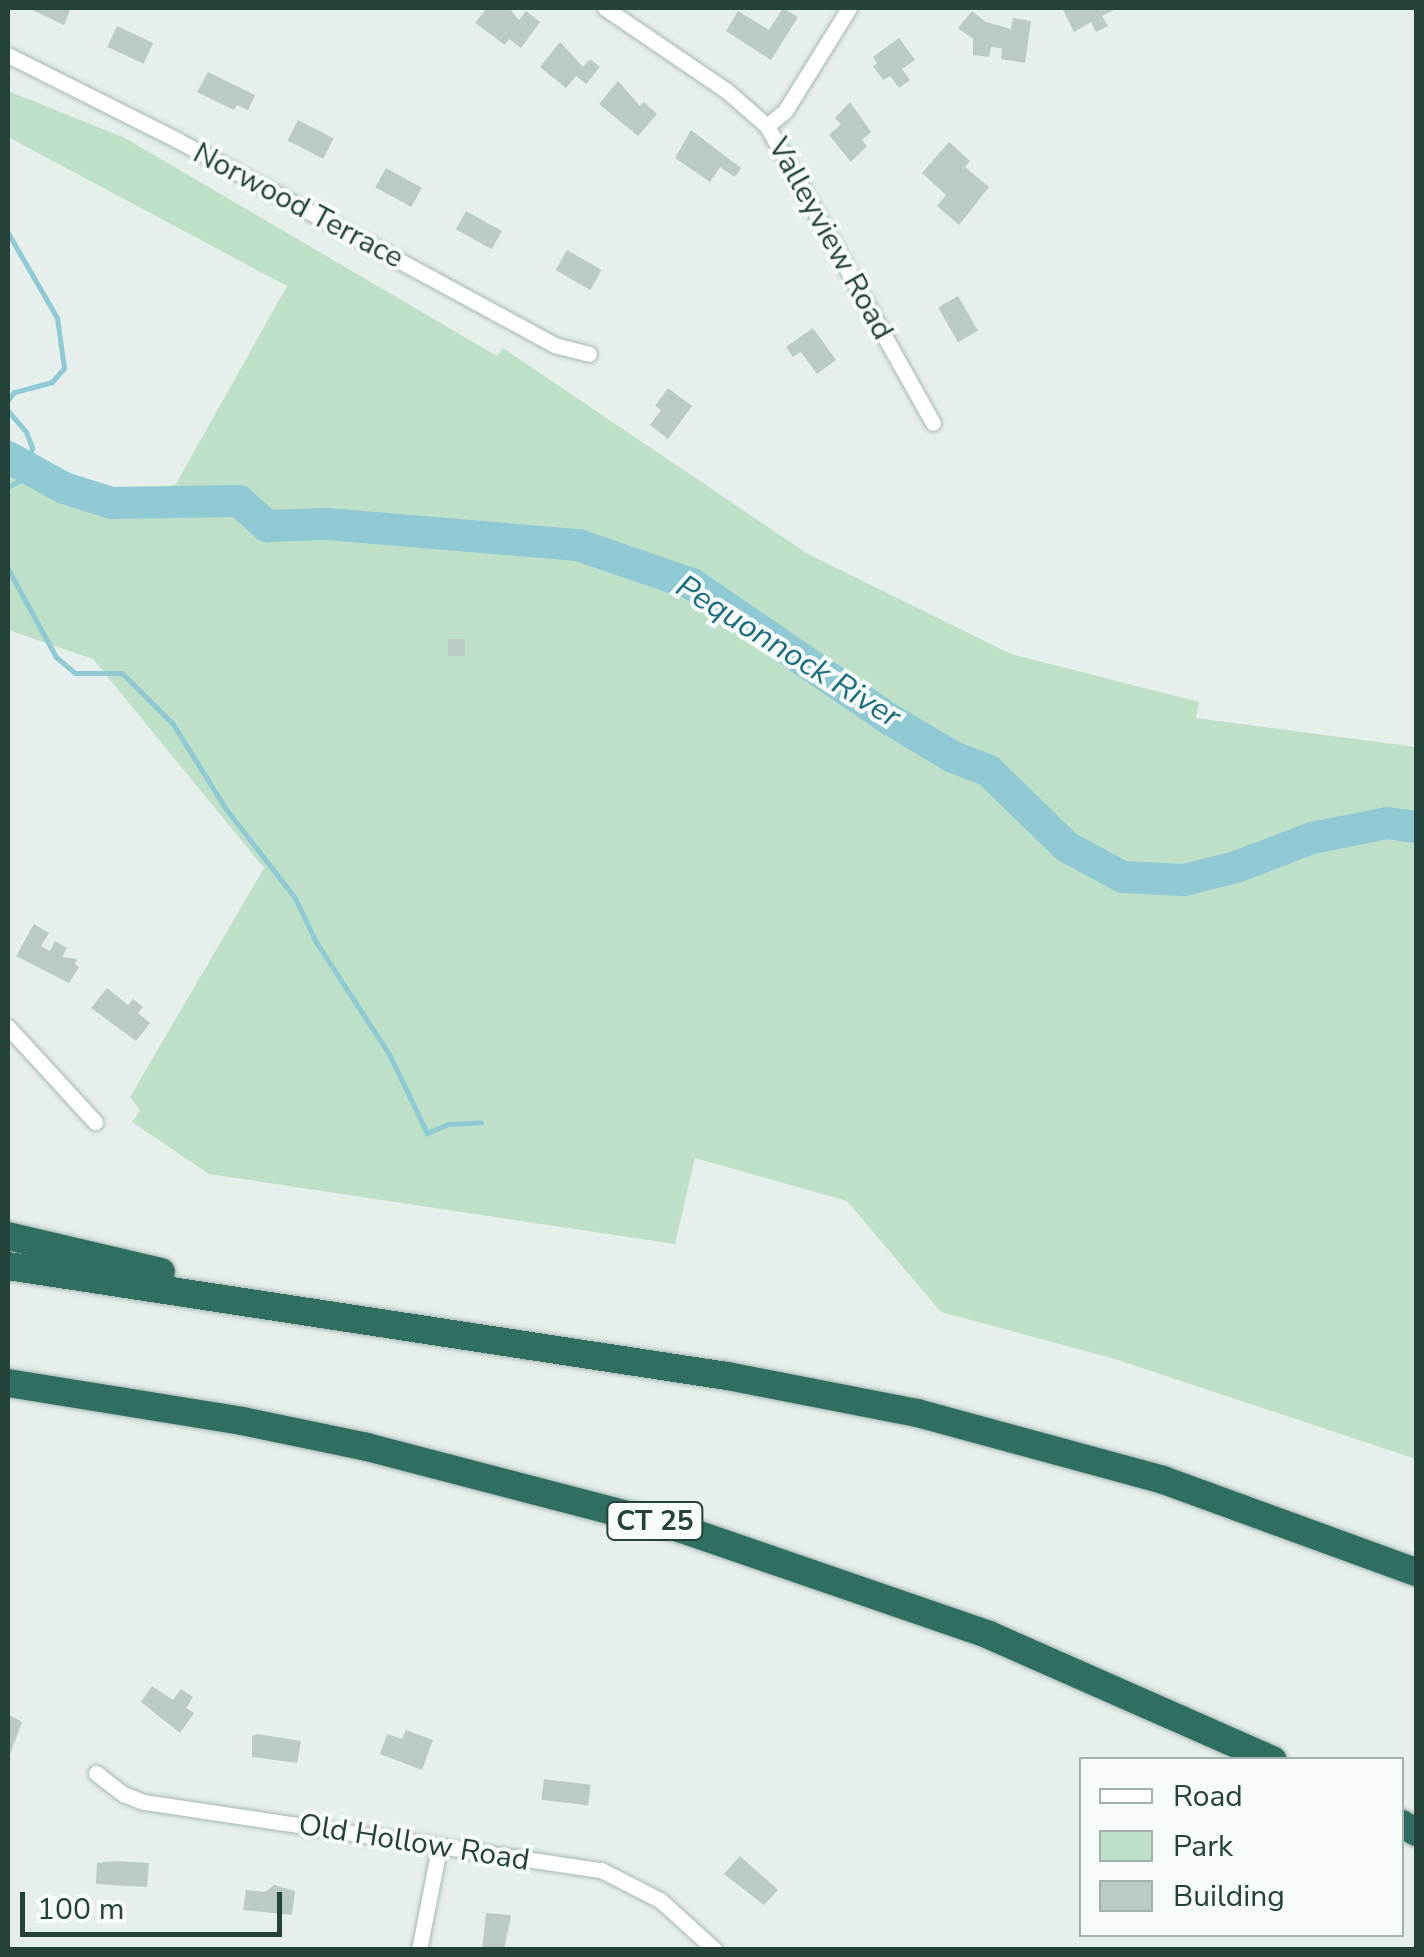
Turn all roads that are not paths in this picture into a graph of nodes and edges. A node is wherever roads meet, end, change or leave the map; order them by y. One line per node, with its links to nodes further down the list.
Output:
1 (605, 8): 4 (street, Valleyview Road)
2 (850, 8): 4 (street)
3 (8, 56): 5 (street, Norwood Terrace)
4 (767, 126): 6 (street, Valleyview Road)
5 (589, 354)
6 (933, 423)
7 (8, 1027): 8 (street)
8 (95, 1122)
9 (8, 1236): 11 (highway)
10 (8, 1266): 11 (highway)
11 (412, 1328): 15 (highway)
12 (8, 1383): 14 (highway, CT 25)
13 (8, 1395): 14 (highway)
14 (178, 1410): 16 (highway, CT 25)
15 (1416, 1572)
16 (1266, 1757)
17 (96, 1773): 18 (street, Old Hollow Road)
18 (439, 1848): 19 (street); 20 (street, Old Hollow Road)
19 (419, 1950)
20 (715, 1950)

